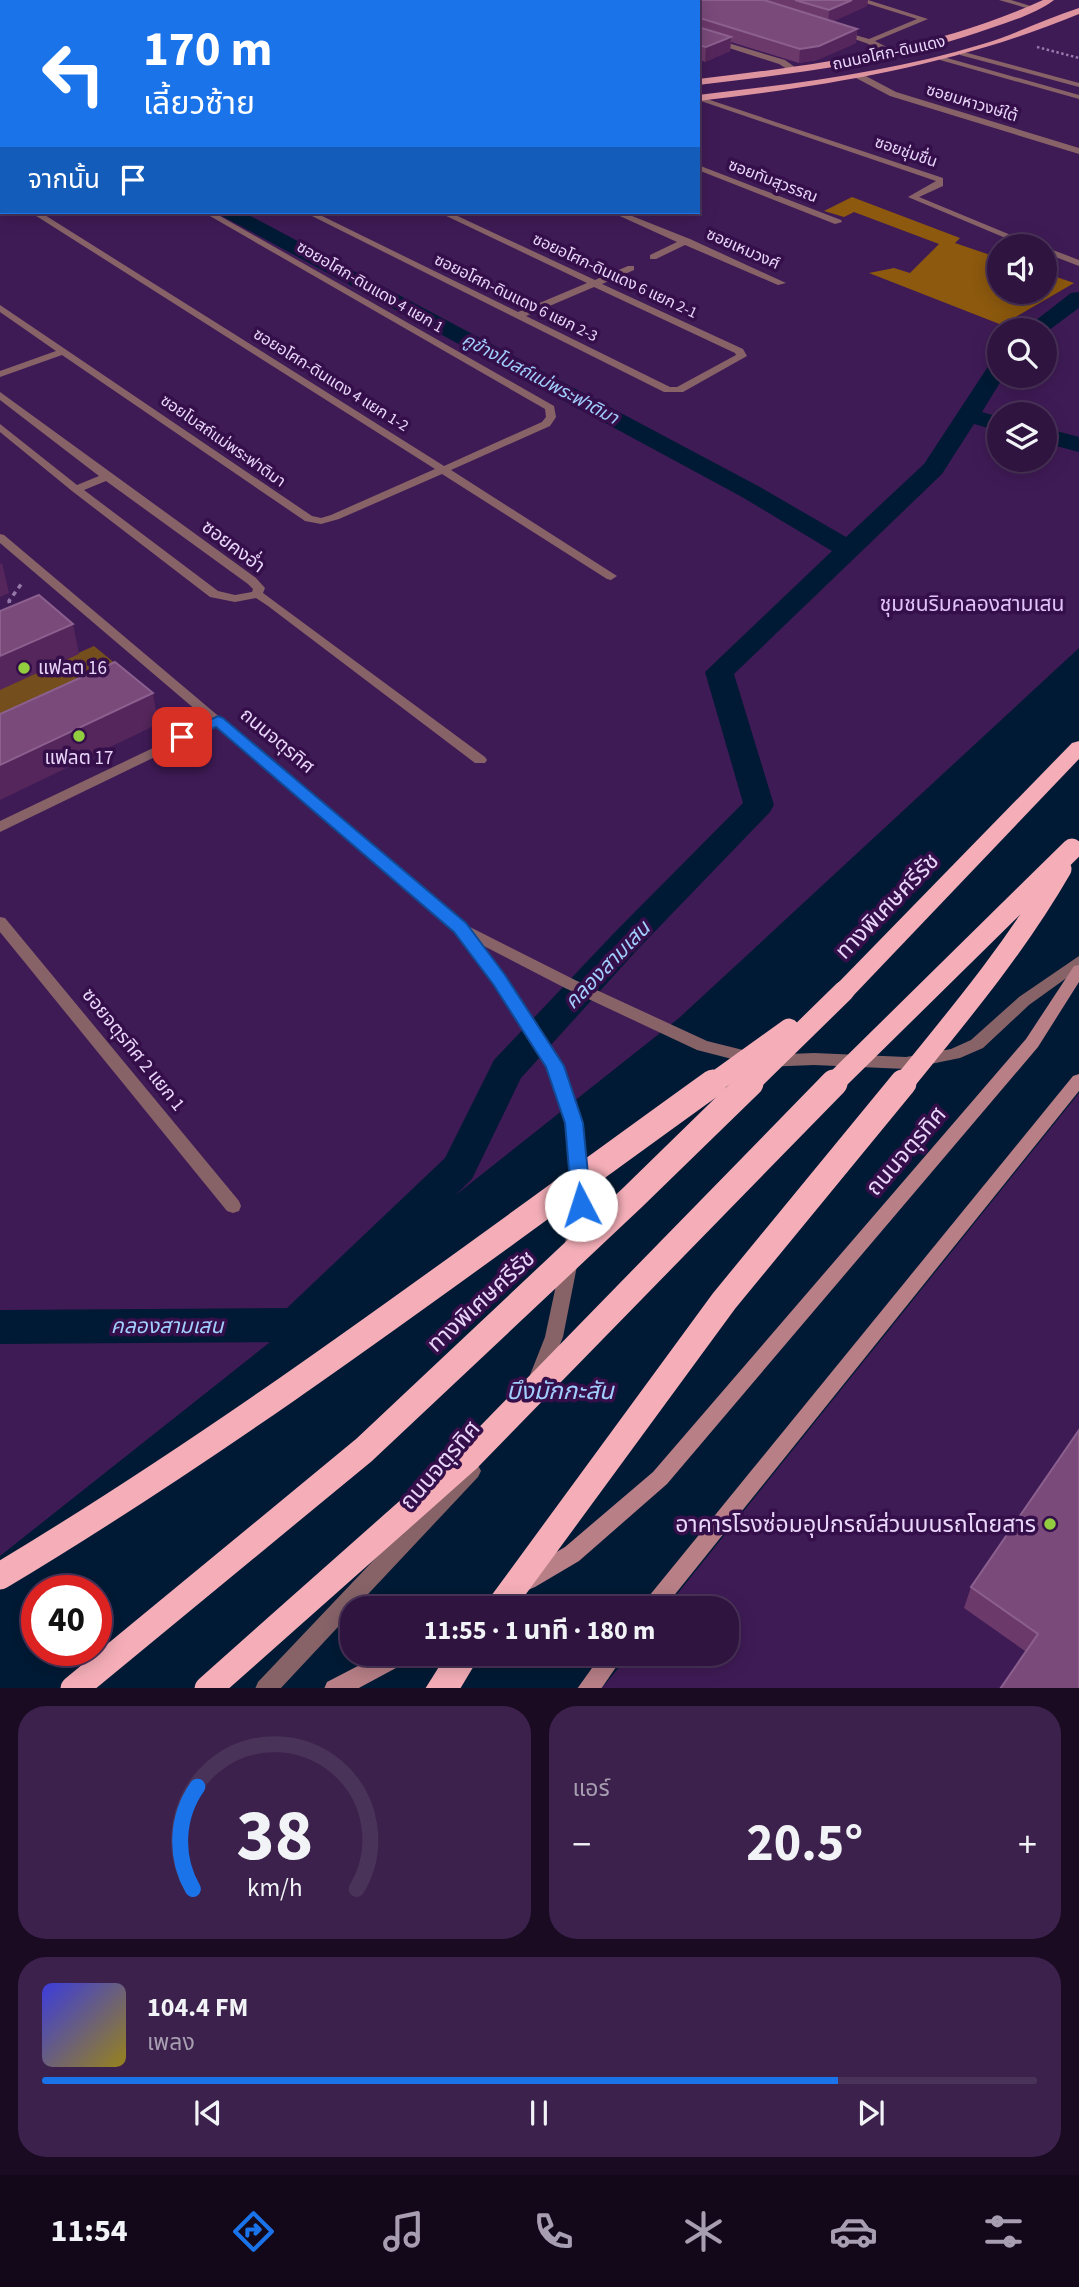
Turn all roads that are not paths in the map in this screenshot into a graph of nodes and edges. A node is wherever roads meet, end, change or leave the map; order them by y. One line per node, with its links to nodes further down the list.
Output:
1 (860, 0): 9 (street)
2 (1003, 0): 5 (street)
3 (1050, 0): 5 (main road, ถนนอโศก-ดินแดง)
4 (1059, 7): 10 (main road, ถนนอโศก-ดินแดง)
5 (1033, 8): 11 (main road, ถนนอโศก-ดินแดง)
6 (1079, 11): 10 (main road, ถนนอโศก-ดินแดง)
7 (832, 30): 9 (street)
8 (700, 37): 13 (street)
9 (869, 41): 11 (street)
10 (963, 48): 12 (main road, ถนนอโศก-ดินแดง); 16 (street); 17 (main road, ถนนอโศก-ดินแดง)
11 (892, 52): 13 (main road, ถนนอโศก-ดินแดง)
12 (943, 58): 14 (main road, ถนนอโศก-ดินแดง); 20 (street)
13 (795, 70): 15 (main road, ถนนอโศก-ดินแดง)
14 (859, 76): 18 (main road, ถนนอโศก-ดินแดง); 21 (street, ซอยมหาวงษ์ใต้)
15 (700, 82)
16 (1079, 85)
17 (700, 94)
18 (700, 94)
19 (700, 94): 29 (street, ซอยชุ่มชื่น)
20 (1079, 97)
21 (1079, 151)
22 (700, 168): 28 (street, ซอยทับสุวรรณ)
23 (37, 214): 44 (street, ซอยอโศก-ดินแดง 4 แยก 1-2)
24 (210, 214): 44 (street, ซอยอโศก-ดินแดง 4 แยก 1)
25 (312, 214): 38 (street, ซอยอโศก-ดินแดง 6 แยก 2-3)
26 (446, 214): 35 (street, ซอยอโศก-ดินแดง 6 แยก 2-1)
27 (620, 214): 30 (street, ซอยเหมวงศ์)
28 (838, 222)
29 (1004, 234)
30 (687, 241): 32 (street); 36 (street, ซอยเหมวงศ์)
31 (1057, 255): 33 (street)
32 (653, 257)
33 (1079, 263)
34 (631, 268): 35 (street)
35 (595, 283): 38 (street); 40 (street, ซอยอโศก-ดินแดง 6 แยก 2-1)
36 (781, 283)
37 (0, 308): 39 (street, ซอยโบสถ์แม่พระฟาติมา)
38 (518, 316): 40 (street, ซอยอโศก-ดินแดง 6 แยก 2-3)
39 (64, 351): 41 (street); 44 (street, ซอยโบสถ์แม่พระฟาติมา)
40 (712, 373)
41 (0, 374)
42 (0, 395): 45 (street, ซอยคงอ่ำ)
43 (0, 427): 46 (street, ซอยคงอ่ำ)
44 (443, 469): 48 (street, ซอยอโศก-ดินแดง 4 แยก 1-2)
45 (107, 477): 46 (street); 49 (street, ซอยคงอ่ำ)
46 (76, 489): 49 (street, ซอยคงอ่ำ)
47 (0, 537): 50 (street, ถนนจตุรทิศ)
48 (611, 576)
49 (257, 594): 52 (street)
50 (218, 721): 53 (street); 56 (street, ถนนจตุรทิศ)
51 (1079, 747): 59 (highway, ทางพิเศษศรีรัช)
52 (480, 760)
53 (0, 827)
54 (1075, 845): 64 (highway, bridge); 70 (highway, bridge)
55 (0, 922): 61 (street, ซอยจตุรทิศ 2 แยก 1)
56 (460, 928): 57 (street, ถนนจตุรทิศ, bridge); 71 (street, ถนนจตุรทิศ, bridge)
57 (1079, 961)
58 (1079, 970): 63 (main road, ถนนจตุรทิศ, bridge)
59 (844, 991): 62 (highway, bridge); 69 (highway, ทางพิเศษศรีรัช, bridge)
60 (1079, 1080): 65 (main road)
61 (233, 1206)
62 (0, 1576)
63 (502, 1596)
64 (508, 1596)
65 (662, 1596)
66 (379, 1666): 72 (main road)
67 (457, 1666): 73 (highway)
68 (605, 1666): 74 (main road)
69 (75, 1688)
70 (209, 1688)
71 (266, 1688)
72 (336, 1688)
73 (441, 1688)
74 (588, 1688)

